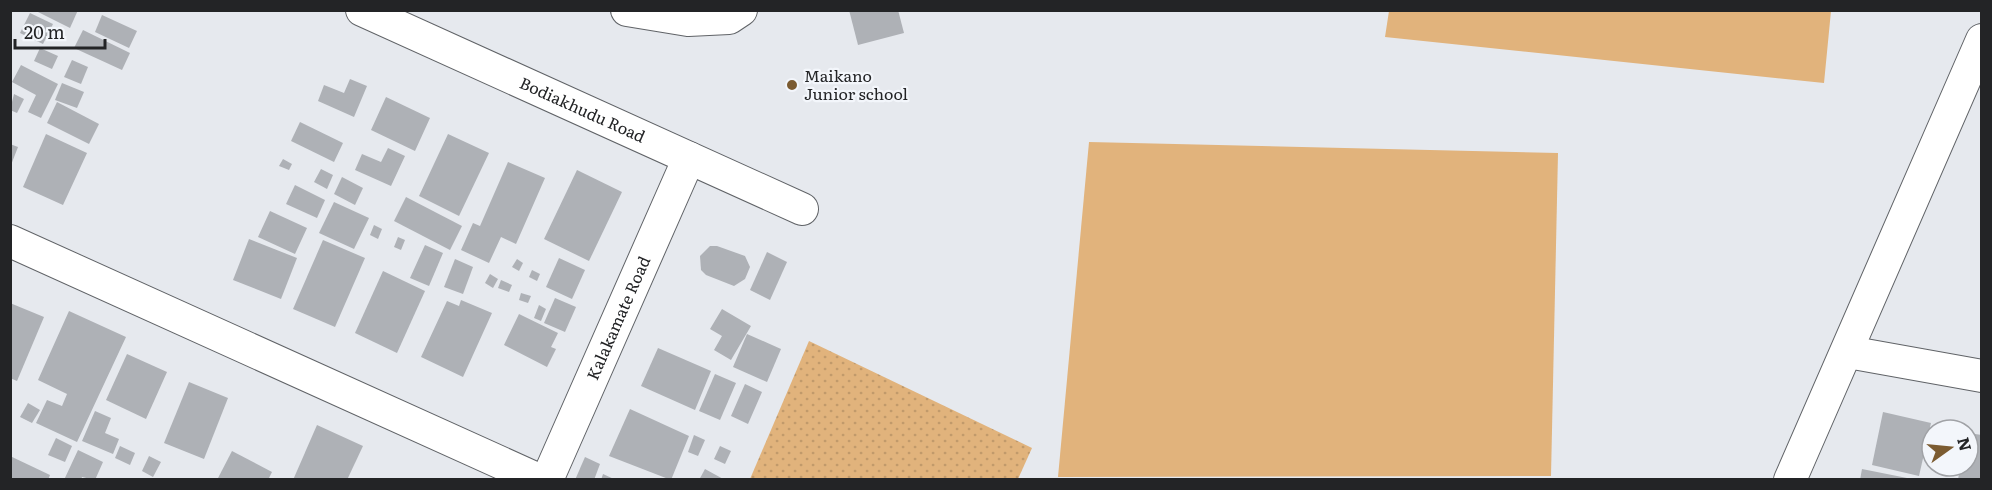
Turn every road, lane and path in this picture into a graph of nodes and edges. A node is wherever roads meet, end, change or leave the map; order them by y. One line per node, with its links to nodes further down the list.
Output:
1 (362, 10): 5 (street, Bodiakhudu Road)
2 (627, 10): 3 (street)
3 (741, 10)
4 (1982, 40): 8 (street)
5 (689, 158): 6 (street, Bodiakhudu Road); 11 (street, Kalakamate Road)
6 (802, 209)
7 (10, 241): 10 (street)
8 (1848, 352): 9 (street); 12 (street)
9 (1982, 376)
10 (539, 480)
11 (547, 480)
12 (1790, 480)

